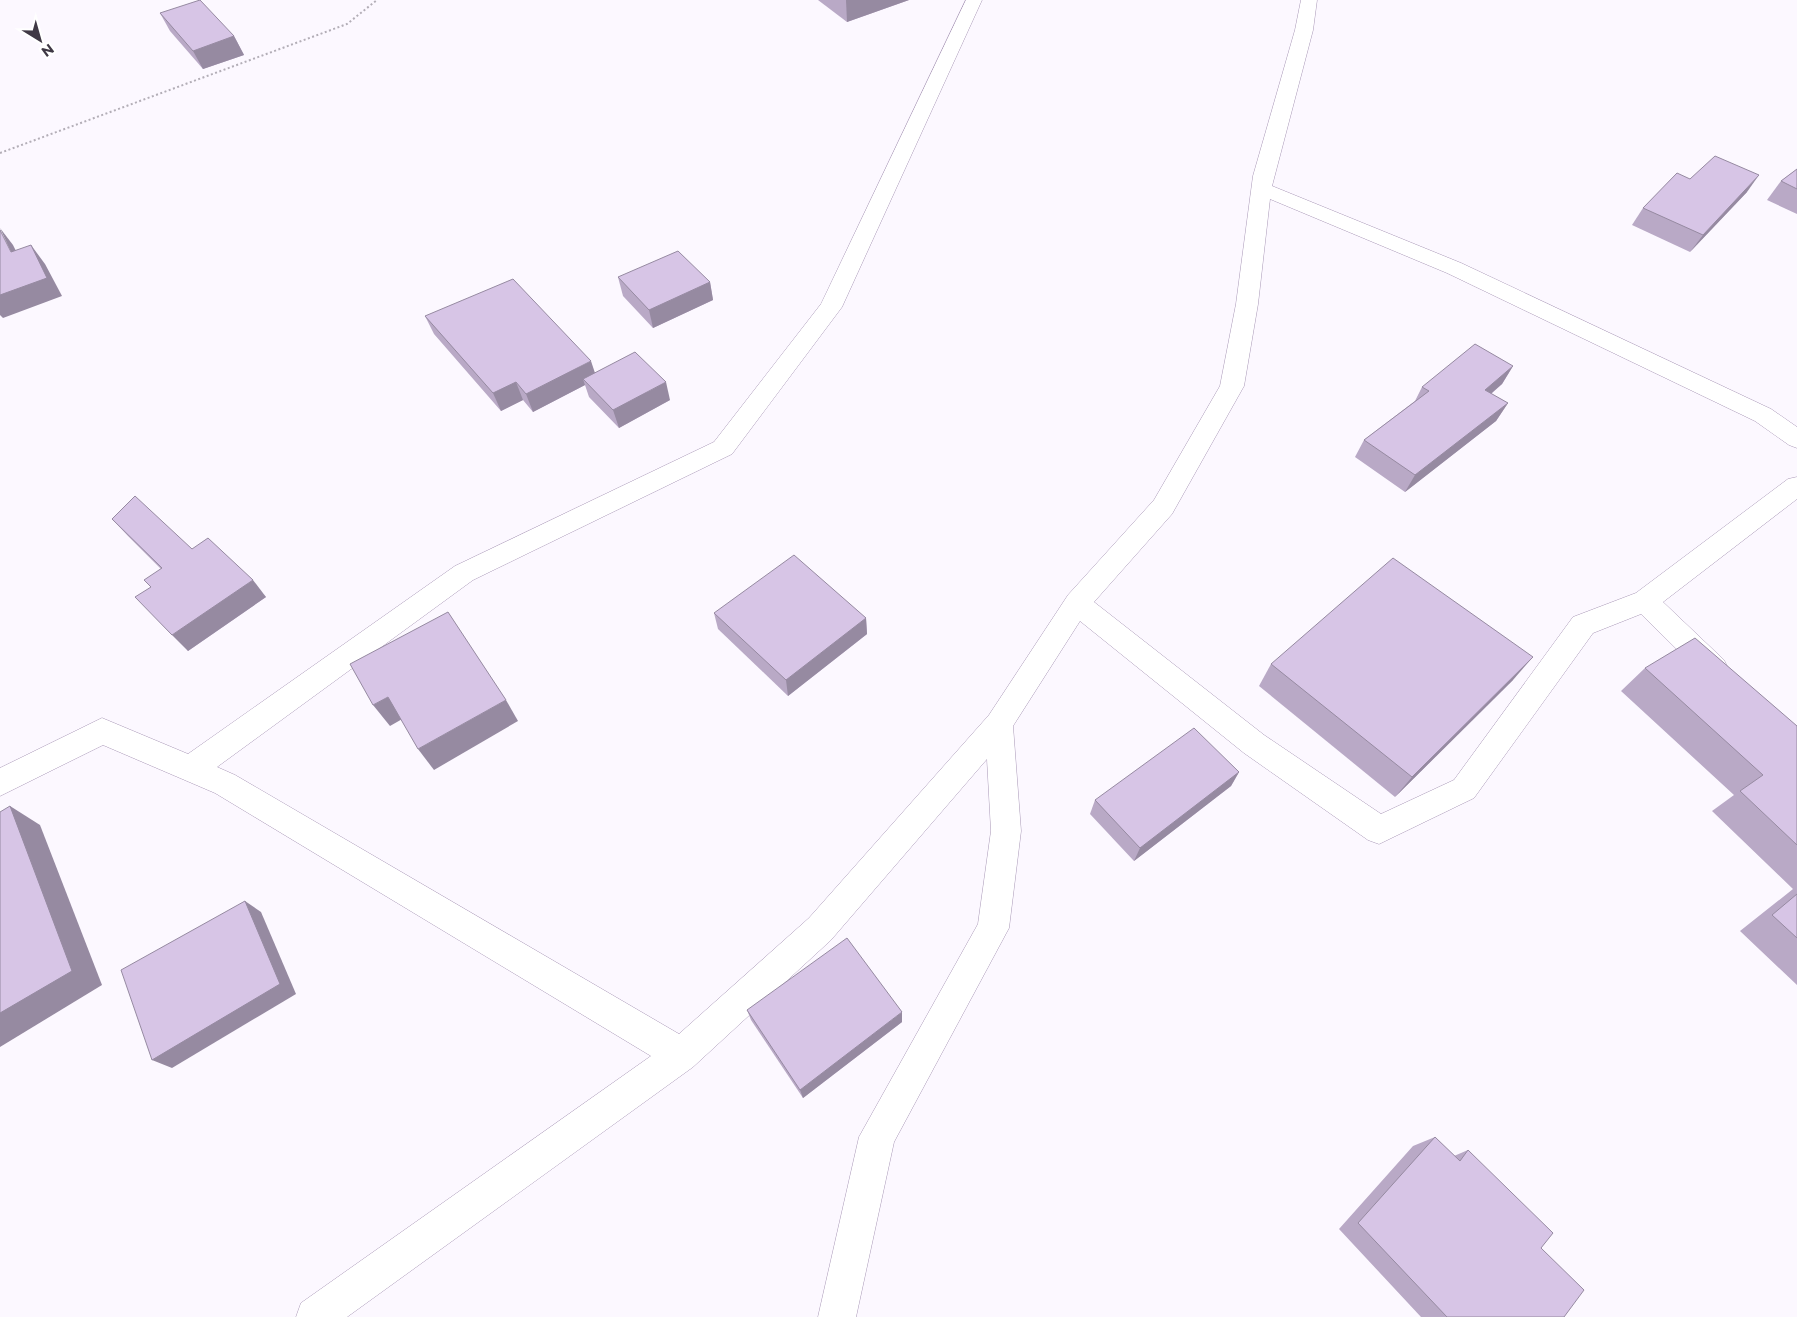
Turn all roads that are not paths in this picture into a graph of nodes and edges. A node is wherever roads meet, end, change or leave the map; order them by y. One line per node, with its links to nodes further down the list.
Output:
1 (974, 0): 10 (street)
2 (1309, 0): 3 (street)
3 (1262, 189): 4 (street); 7 (street)
4 (1797, 438)
5 (1797, 486): 6 (street)
6 (1645, 601): 7 (street); 8 (street)
7 (1077, 603): 9 (street)
8 (1729, 682)
9 (999, 724): 12 (street); 14 (street)
10 (190, 769): 11 (street); 12 (street)
11 (0, 783)
12 (682, 1054): 13 (street)
13 (315, 1317)
14 (837, 1317)

